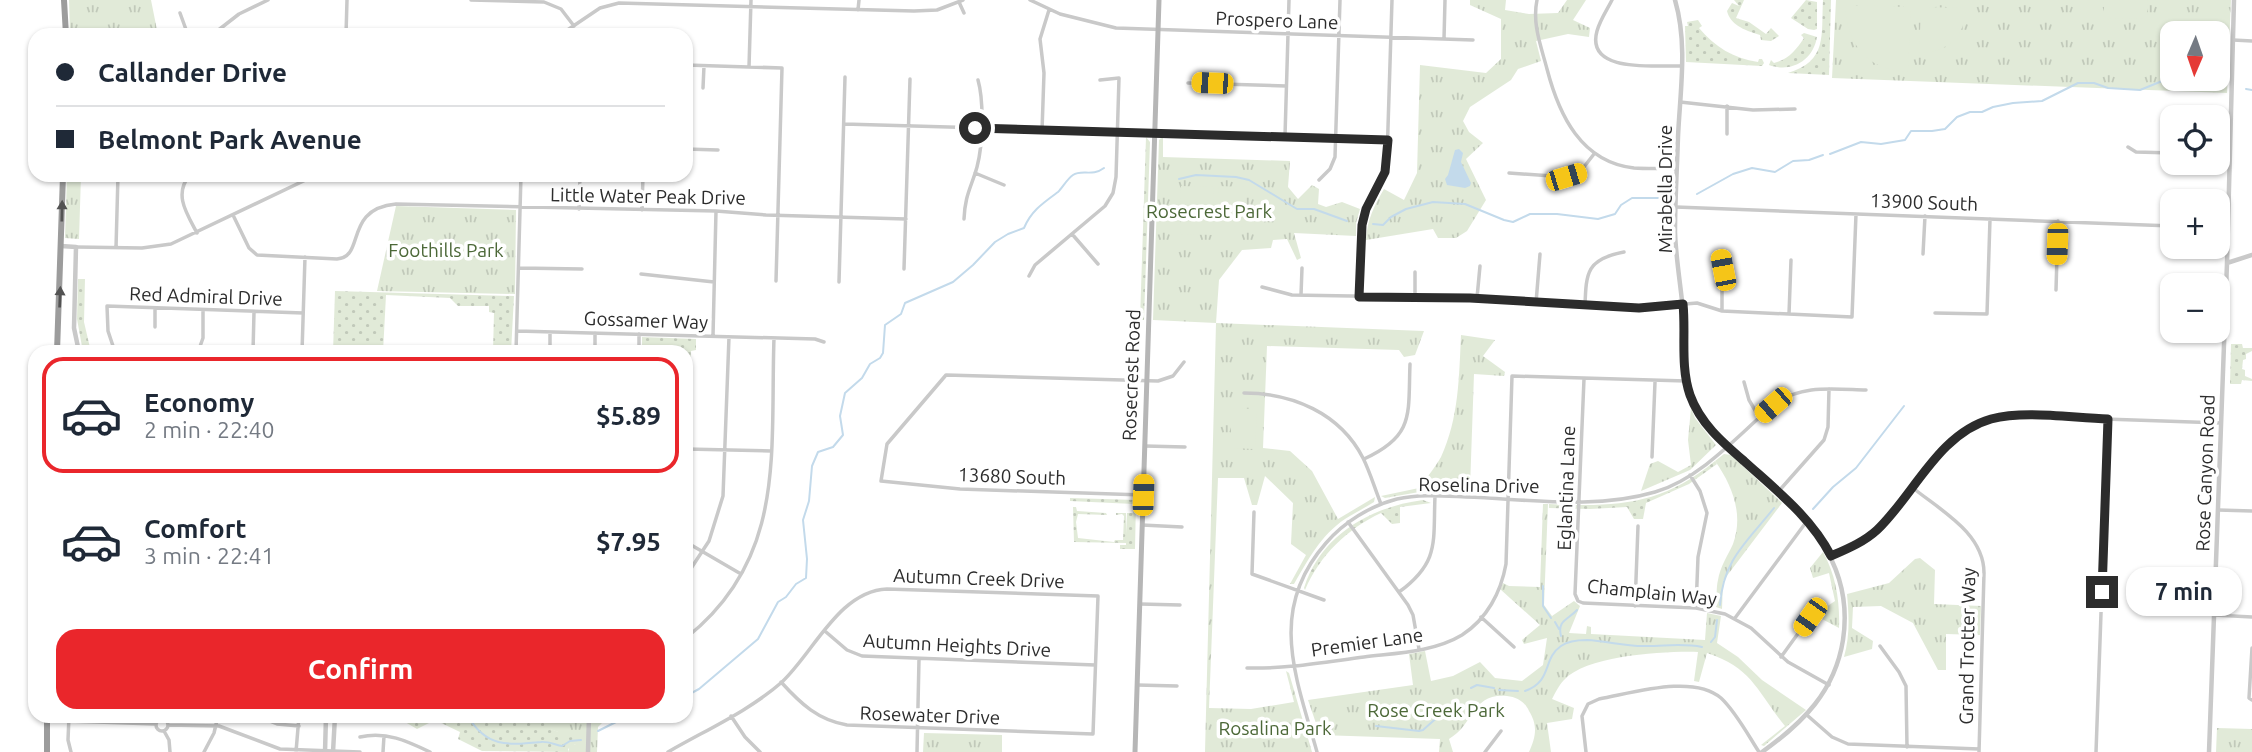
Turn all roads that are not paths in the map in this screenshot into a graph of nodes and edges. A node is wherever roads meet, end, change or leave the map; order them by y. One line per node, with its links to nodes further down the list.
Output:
1 (64, 0): 27 (highway)
2 (268, 0): 29 (street)
3 (347, 0): 30 (street)
4 (471, 0): 5 (street)
5 (477, 0): 18 (street)
6 (751, 0): 21 (street)
7 (859, 0): 23 (street)
8 (1030, 0): 22 (street, Prospero Lane)
9 (1159, 0): 32 (main road, Rosecrest Road)
10 (1289, 0): 33 (street)
11 (1340, 0): 34 (street)
12 (1392, 0): 35 (street)
13 (1445, 0): 36 (street)
14 (1537, 0): 69 (street)
15 (1612, 0): 42 (street)
16 (1675, 0): 42 (street, Mirabella Drive)
17 (2234, 0): 38 (street, Rose Canyon Road)
18 (536, 1): 26 (street)
19 (961, 1): 23 (street); 25 (street)
20 (689, 2): 21 (street); 26 (street)
21 (751, 7): 23 (street); 43 (street)
22 (1049, 9): 32 (street, Prospero Lane); 58 (street)
23 (858, 10)
24 (180, 13): 28 (street)
25 (964, 13)
26 (574, 26): 31 (street)
27 (66, 28)
28 (185, 28)
29 (221, 28)
30 (346, 28)
31 (571, 28)
32 (1158, 30): 33 (street, Prospero Lane); 60 (main road, Rosecrest Road)
33 (1288, 34): 34 (street, Prospero Lane); 49 (street)
34 (1339, 36): 35 (street, Prospero Lane); 63 (street)
35 (1391, 38): 36 (street, Prospero Lane); 64 (street)
36 (1444, 39): 37 (street, Prospero Lane)
37 (1473, 40)
38 (2233, 40): 39 (street); 56 (street, Rose Canyon Road)
39 (2252, 41)
40 (693, 65): 41 (street)
41 (704, 66): 43 (street); 50 (street)
42 (1681, 66): 51 (street, Mirabella Drive)
43 (749, 67): 90 (street)
44 (845, 77): 54 (street)
45 (910, 79): 55 (street)
46 (978, 80): 57 (street)
47 (1100, 80): 59 (street)
48 (1188, 83): 49 (street)
49 (1286, 86): 62 (street)
50 (703, 88)
51 (1680, 102): 52 (street); 70 (street, Mirabella Drive)
52 (1727, 106): 53 (street); 61 (street)
53 (1795, 109)
54 (844, 124): 55 (street); 92 (street)
55 (908, 126): 57 (street); 93 (street)
56 (2230, 127)
57 (980, 129): 58 (street); 71 (street)
58 (1042, 131): 59 (street)
59 (1117, 131): 60 (street); 99 (street)
60 (1155, 132): 62 (street); 161 (main road, Rosecrest Road)
61 (1727, 134)
62 (1285, 136): 63 (street)
63 (1335, 138): 64 (street); 74 (street)
64 (1388, 140): 126 (street)
65 (2128, 148): 68 (street)
66 (693, 149): 67 (street)
67 (718, 150)
68 (2160, 153)
69 (1594, 154): 70 (street); 72 (street)
70 (1677, 169): 84 (street, Mirabella Drive)
71 (975, 173): 82 (street); 94 (street)
72 (1509, 173)
73 (2229, 175): 110 (street, Rose Canyon Road)
74 (1319, 180)
75 (63, 182): 100 (highway, one-way to 75)
76 (118, 182): 102 (street)
77 (185, 182): 98 (street)
78 (301, 182): 89 (street)
79 (521, 182): 83 (street)
80 (580, 182): 85 (street)
81 (643, 182): 86 (street)
82 (1004, 185)
83 (520, 207): 85 (street, Little Water Peak Drive); 108 (street, Little Water Peak Drive); 113 (street)
84 (1676, 207): 88 (street, 13900 South); 130 (street, Mirabella Drive)
85 (579, 209): 86 (street, Little Water Peak Drive)
86 (642, 210): 87 (street, Little Water Peak Drive)
87 (716, 211): 90 (street, Little Water Peak Drive); 121 (street)
88 (1856, 214): 91 (street, 13900 South); 138 (street)
89 (233, 215): 98 (street); 108 (street, Little Water Peak Drive)
90 (778, 215): 92 (street, Little Water Peak Drive); 120 (street)
91 (1925, 216): 95 (street, 13900 South); 106 (street)
92 (841, 217): 93 (street, Little Water Peak Drive); 122 (street)
93 (906, 219): 116 (street)
94 (964, 219)
95 (1990, 219): 96 (street, 13900 South); 137 (street)
96 (2058, 221): 97 (street, 13900 South); 124 (street)
97 (2160, 225)
98 (197, 233): 102 (street)
99 (1072, 234): 111 (street); 119 (street)
100 (61, 246): 101 (street); 148 (highway, one-way to 100)
101 (76, 247): 102 (street); 149 (street)
102 (116, 248)
103 (1624, 252): 131 (street)
104 (1540, 254): 129 (street)
105 (1719, 254): 134 (street)
106 (1923, 254)
107 (2252, 255): 110 (street)
108 (305, 257): 136 (street)
109 (1791, 260): 138 (street)
110 (2227, 262): 170 (street, Rose Canyon Road)
111 (1098, 264)
112 (1480, 267): 128 (street)
113 (519, 268): 115 (street); 140 (street)
114 (1302, 268): 125 (street)
115 (582, 269)
116 (904, 269)
117 (1415, 272): 127 (street)
118 (641, 274): 121 (street)
119 (1029, 276)
120 (776, 281)
121 (714, 282): 144 (street)
122 (839, 282)
123 (1262, 287): 125 (street)
124 (2056, 290)
125 (1301, 295): 126 (street)
126 (1359, 297): 127 (street)
127 (1415, 298): 128 (street)
128 (1477, 298): 129 (street)
129 (1536, 303): 131 (street)
130 (1683, 304): 131 (street); 134 (street); 163 (street, Mirabella Drive)
131 (1585, 306)
132 (155, 308): 133 (street, Red Admiral Drive); 139 (street); 150 (street, Red Admiral Drive)
133 (203, 310): 135 (street, Red Admiral Drive); 151 (street)
134 (1721, 311): 138 (street)
135 (254, 312): 136 (street, Red Admiral Drive); 152 (street)
136 (303, 313): 153 (street)
137 (1936, 313)
138 (1789, 314)
139 (155, 327)
140 (517, 331): 141 (street, Gossamer Way); 154 (street)
141 (550, 331): 142 (street, Gossamer Way); 155 (street)
142 (595, 333): 143 (street, Gossamer Way); 156 (street)
143 (639, 334): 144 (street, Gossamer Way); 157 (street)
144 (713, 336): 145 (street, Gossamer Way)
145 (729, 337): 146 (street, Gossamer Way); 175 (street)
146 (774, 338): 147 (street, Gossamer Way); 176 (street)
147 (824, 342)
148 (57, 345)
149 (78, 345)
150 (113, 345)
151 (200, 345)
152 (253, 345)
153 (302, 345)
154 (516, 345)
155 (550, 345)
156 (595, 345)
157 (639, 345)
158 (1184, 362): 161 (street)
159 (1410, 364): 178 (street)
160 (1584, 379): 162 (street); 184 (street, Premier Lane); 185 (street, Eglantina Lane)
161 (1147, 381): 171 (main road, Rosecrest Road); 182 (street, 13680 South)
162 (1655, 382): 163 (street); 177 (street)
163 (1686, 382): 172 (street, Mirabella Drive)
164 (1744, 382): 168 (street)
165 (1829, 388): 166 (street, Roselina Drive); 168 (street, Roselina Drive); 181 (street)
166 (1866, 390)
167 (1244, 393): 178 (street)
168 (1759, 417): 172 (street, Roselina Drive)
169 (2108, 419): 170 (street); 180 (street); 268 (street)
170 (2221, 423): 187 (street, Rose Canyon Road)
171 (1144, 446): 173 (street); 182 (main road, Rosecrest Road)
172 (1726, 446): 179 (street, Roselina Drive); 181 (street, Mirabella Drive)
173 (1185, 447)
174 (693, 449): 175 (street)
175 (726, 450): 176 (street); 196 (street)
176 (771, 451): 199 (street)
177 (1651, 457)
178 (1364, 459): 186 (street)
179 (1690, 475): 185 (street, Roselina Drive); 207 (street)
180 (1913, 488): 197 (street); 252 (street, Grand Trotter Way)
181 (1778, 492): 190 (street, Mirabella Drive)
182 (1143, 495): 192 (main road, Rosecrest Road)
183 (1435, 496): 184 (street, Roselina Drive); 186 (street, Roselina Drive); 201 (street)
184 (1508, 499): 185 (street, Roselina Drive); 210 (street, Premier Lane)
185 (1579, 501): 202 (street, Eglantina Lane)
186 (1381, 504): 191 (street, Roselina Drive)
187 (2218, 510): 188 (street); 209 (street, Rose Canyon Road)
188 (2252, 511)
189 (1254, 512): 200 (street)
190 (1807, 520): 197 (street, Mirabella Drive); 212 (street)
191 (1348, 522): 200 (street, Roselina Drive); 201 (street)
192 (1142, 526): 194 (street); 204 (main road, Rosecrest Road)
193 (1638, 526): 206 (street)
194 (1182, 527)
195 (693, 546): 196 (street)
196 (703, 552): 198 (street); 199 (street)
197 (1831, 556): 226 (street, Mirabella Drive)
198 (693, 566)
199 (741, 574): 213 (street)
200 (1297, 590): 203 (street); 222 (street, Roselina Drive)
201 (1399, 592): 218 (street)
202 (1576, 598): 206 (street, Champlain Way)
203 (1324, 600)
204 (1139, 604): 205 (street); 225 (main road, Rosecrest Road)
205 (1180, 605)
206 (1635, 606): 207 (street, Champlain Way)
207 (1696, 608): 212 (street, Champlain Way)
208 (1820, 612): 219 (street)
209 (2214, 615): 211 (street); 269 (street, Rose Canyon Road)
210 (1481, 617): 216 (street); 218 (street, Premier Lane)
211 (2252, 617)
212 (1735, 618): 219 (street, Champlain Way)
213 (693, 631)
214 (825, 632): 220 (street, Autumn Heights Drive); 221 (street, Autumn Creek Drive); 224 (street, Autumn Creek Drive)
215 (1880, 646): 248 (street)
216 (1514, 647)
217 (2252, 648): 228 (street)
218 (1419, 650): 222 (street, Premier Lane)
219 (1781, 657): 226 (street, Champlain Way)
220 (919, 659): 221 (street, Autumn Heights Drive); 243 (street)
221 (1095, 665): 243 (street, Rosewater Drive)
222 (1293, 667): 223 (street, Premier Lane); 264 (street, Roselina Drive)
223 (1247, 668)
224 (781, 682): 229 (street, Autumn Creek Drive); 243 (street, Rosewater Drive)
225 (1137, 684): 227 (street); 263 (main road, Rosecrest Road)
226 (1829, 685): 230 (street, Mirabella Drive)
227 (1177, 686)
228 (2251, 699)
229 (731, 716): 251 (street, Autumn Creek Drive); 261 (street)
230 (1808, 716): 248 (street); 267 (street, Mirabella Drive)
231 (47, 723): 253 (highway)
232 (69, 723): 254 (street)
233 (138, 723): 239 (street)
234 (215, 723): 241 (street)
235 (274, 723): 242 (street)
236 (327, 723): 250 (street)
237 (334, 723): 250 (street)
238 (589, 723): 260 (street)
239 (155, 724): 244 (street)
240 (168, 725): 241 (street); 244 (street)
241 (215, 726): 249 (street); 256 (street)
242 (299, 726): 249 (street)
243 (918, 728): 262 (street)
244 (164, 731): 255 (street)
245 (1501, 731): 265 (street)
246 (384, 736): 247 (street); 258 (street); 259 (street)
247 (360, 737)
248 (1907, 747): 252 (street)
249 (297, 751): 250 (street)
250 (329, 751): 257 (street)
251 (672, 751)
252 (1979, 751)
253 (47, 752)
254 (71, 752)
255 (170, 752)
256 (204, 752)
257 (360, 752)
258 (383, 752)
259 (430, 752)
260 (588, 752)
261 (760, 752)
262 (917, 752)
263 (1135, 752)
264 (1317, 752)
265 (1485, 752)
266 (1586, 752): 267 (street)
267 (1761, 752)
268 (2096, 752)
269 (2209, 752)

